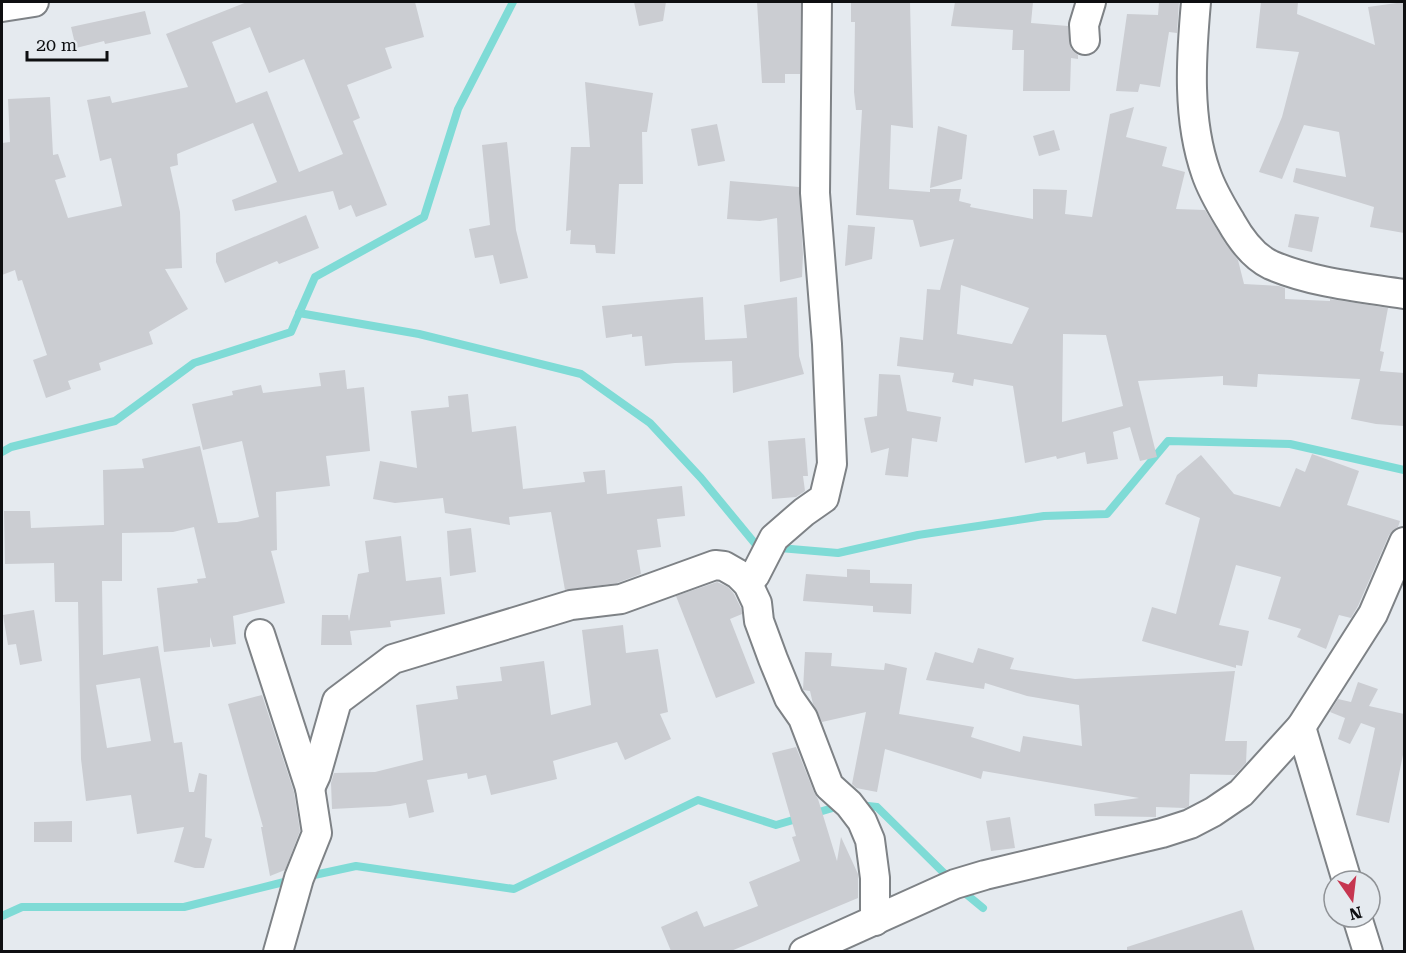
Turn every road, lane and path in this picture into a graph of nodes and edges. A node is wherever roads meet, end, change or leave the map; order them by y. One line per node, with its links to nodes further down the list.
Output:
1 (34, 2): 5 (street)
2 (817, 2): 9 (street)
3 (1090, 2): 6 (street)
4 (1196, 2): 7 (street)
5 (2, 7)
6 (1085, 40)
7 (1404, 294)
8 (1404, 542): 11 (street)
9 (753, 575): 12 (street); 14 (street)
10 (260, 634): 12 (street)
11 (1302, 727): 13 (street); 14 (street)
12 (310, 788): 16 (street)
13 (1343, 869)
14 (874, 921): 17 (street)
15 (1362, 929): 18 (street)
16 (278, 951)
17 (804, 951)
18 (1368, 951)

